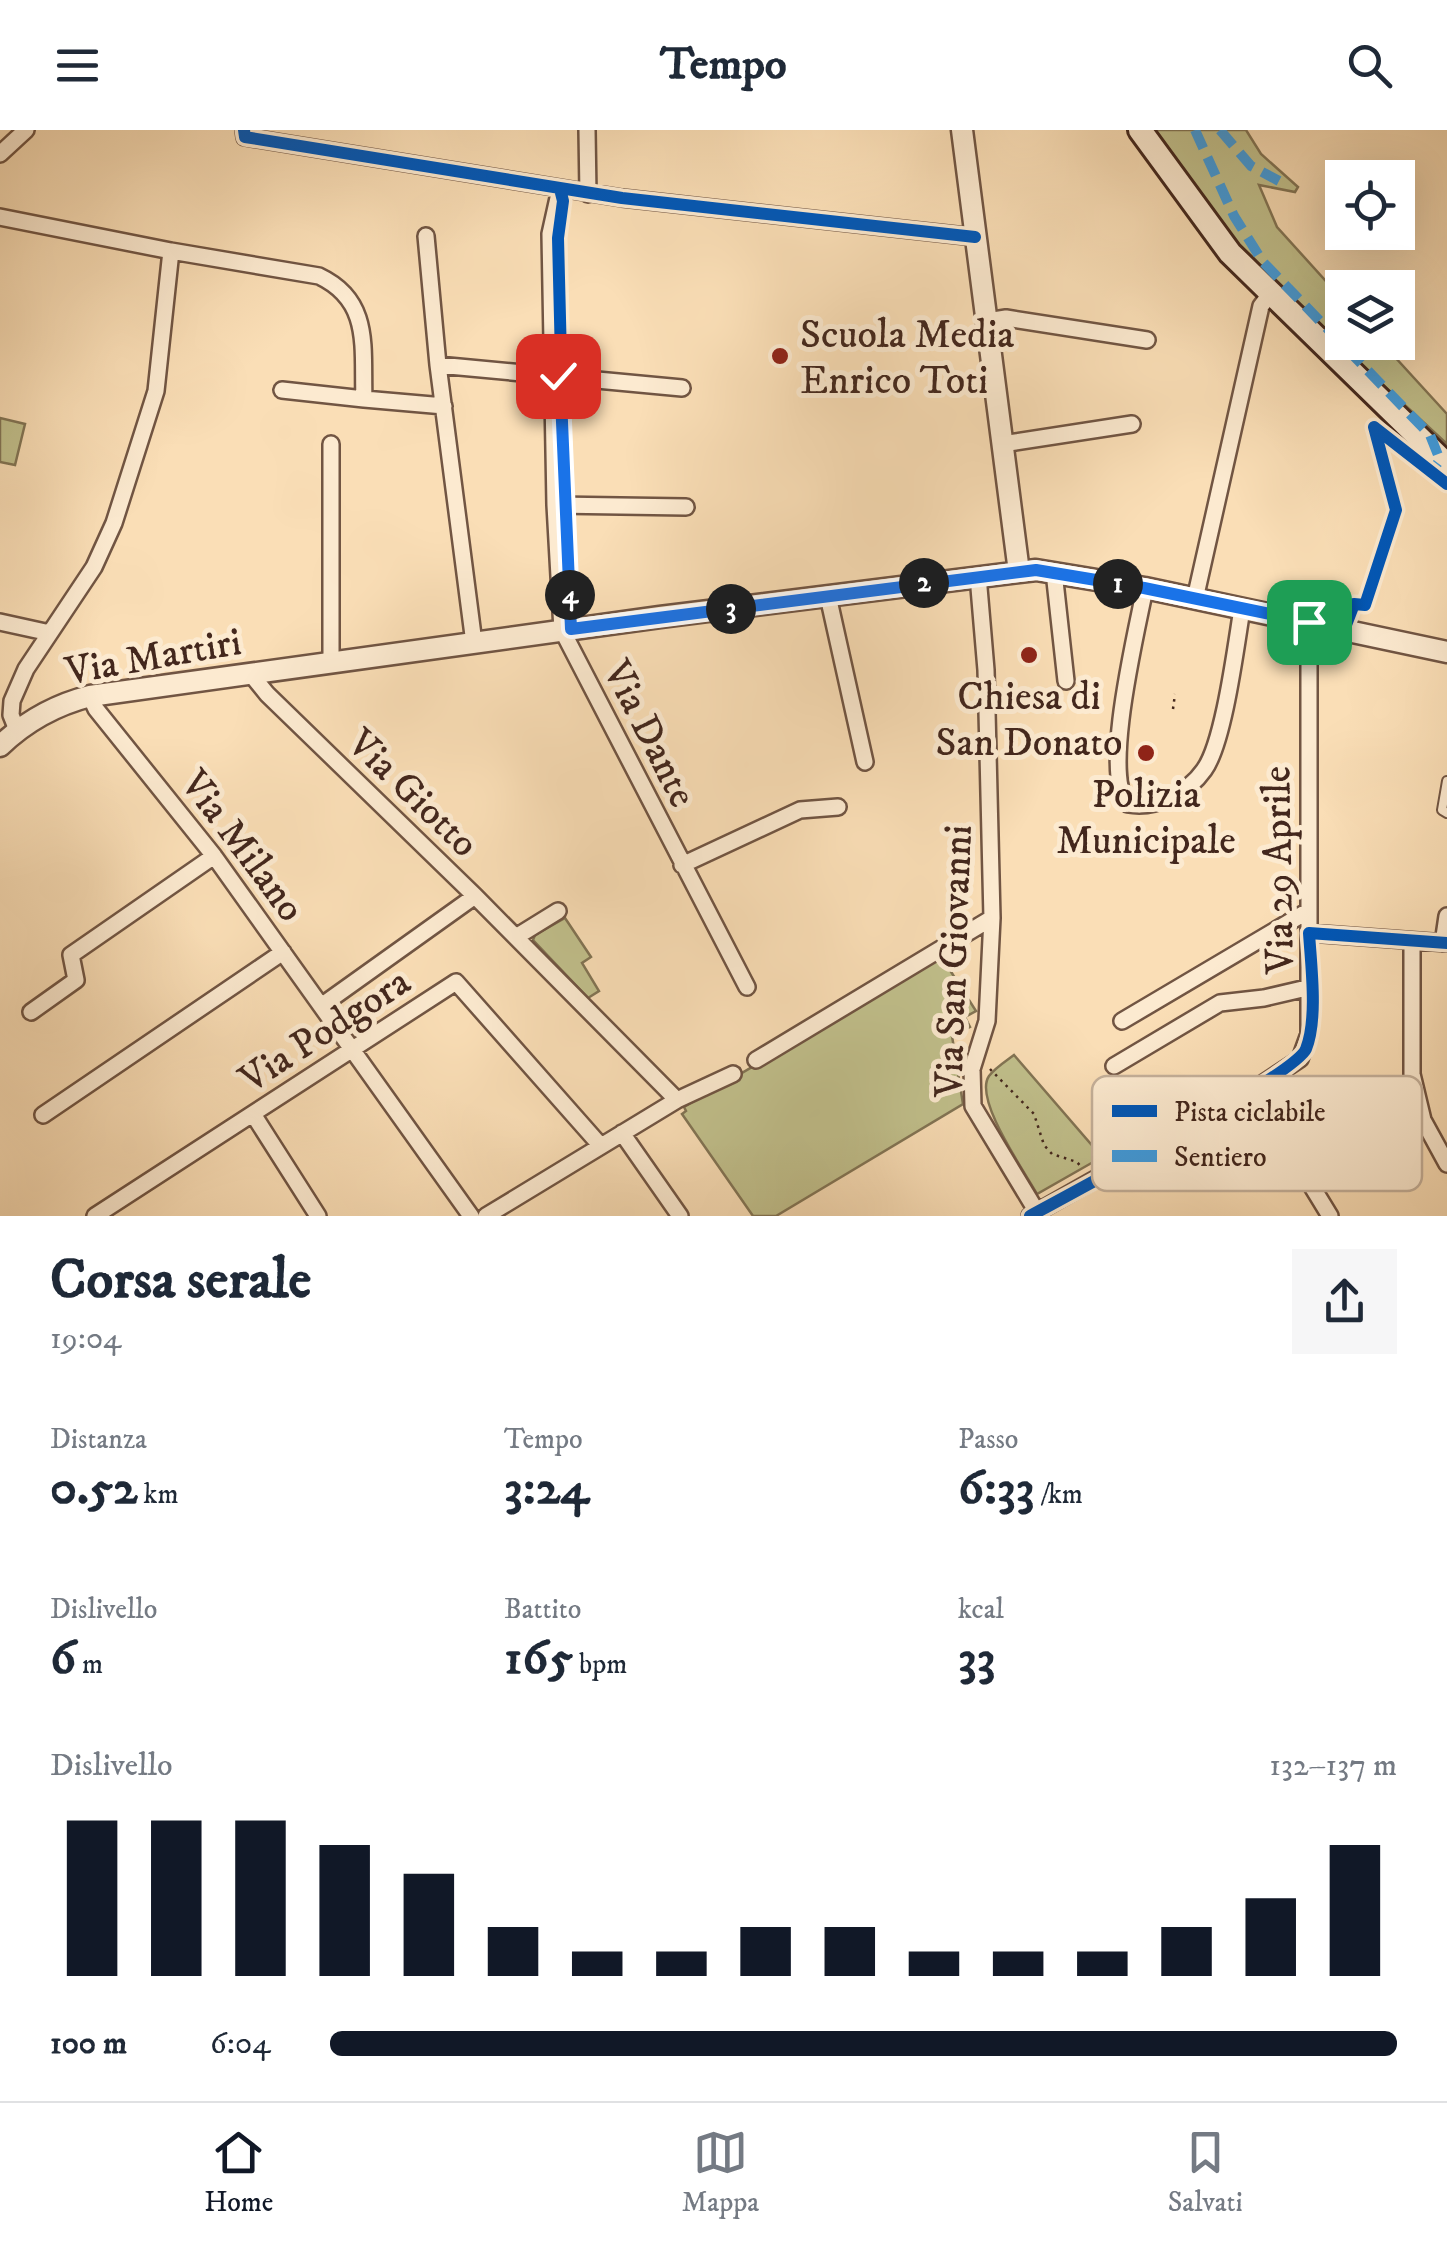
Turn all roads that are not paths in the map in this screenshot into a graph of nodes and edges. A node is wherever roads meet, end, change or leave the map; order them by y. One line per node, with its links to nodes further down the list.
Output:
1 (26, 130): 6 (street)
2 (587, 130): 8 (street)
3 (962, 130): 11 (street)
4 (1140, 130): 13 (main road)
5 (245, 133): 7 (street)
6 (0, 154)
7 (560, 189): 8 (street); 17 (street)
8 (588, 194): 11 (street)
9 (0, 217): 12 (street)
10 (426, 236): 16 (street)
11 (976, 237): 14 (street)
12 (170, 251): 20 (street); 38 (street)
13 (1270, 294): 25 (main road); 33 (street)
14 (986, 321): 15 (street); 24 (street)
15 (1147, 340)
16 (438, 365): 17 (street); 21 (street)
17 (552, 376): 18 (street); 26 (street)
18 (682, 388)
19 (282, 390): 20 (street)
20 (364, 399): 21 (street)
21 (444, 406): 39 (street)
22 (1132, 424): 24 (street)
23 (330, 444): 41 (street)
24 (1002, 444): 28 (street)
25 (1445, 462)
26 (555, 505): 27 (street); 37 (street)
27 (686, 507)
28 (1019, 572): 29 (street, Via Martiri); 30 (street, Via Martiri)
29 (1054, 572): 31 (street, Via Martiri); 43 (street)
30 (978, 576): 32 (street, Via Martiri); 57 (street, Via San Giovanni)
31 (1144, 588): 33 (street, Via Martiri); 34 (street)
32 (828, 596): 37 (street, Via Martiri); 47 (street)
33 (1195, 599): 34 (street, Via Martiri)
34 (1242, 608): 36 (street, Via Martiri)
35 (0, 622): 38 (street)
36 (1309, 622): 40 (street, Via Martiri); 54 (street, Via 29 Aprile)
37 (562, 630): 39 (street, Via Martiri); 52 (street, Via Dante)
38 (50, 633): 45 (street)
39 (474, 643): 41 (street, Via Martiri)
40 (1447, 652)
41 (330, 663): 42 (street, Via Martiri)
42 (259, 671): 44 (street, Via Martiri); 53 (street, Via Giotto)
43 (1066, 681)
44 (100, 694): 45 (street, Via Martiri); 51 (street, Via Milano)
45 (26, 725): 46 (street, Via Martiri)
46 (0, 746)
47 (865, 762)
48 (1447, 781): 50 (lane)
49 (838, 807): 52 (street, Via Dante)
50 (1447, 813)
51 (214, 856): 62 (street, Via Milano); 66 (street)
52 (682, 865): 63 (street, Via Dante)
53 (474, 896): 59 (street, Via Giotto); 65 (street)
54 (1308, 911): 58 (street, Via 29 Aprile); 67 (street)
55 (558, 912): 59 (street)
56 (1447, 916): 61 (street)
57 (992, 918): 69 (street); 83 (street, Via San Giovanni)
58 (1309, 933): 60 (street); 64 (street, Via 29 Aprile)
59 (516, 937): 74 (street, Via Giotto)
60 (1412, 942): 61 (street); 73 (street)
61 (1445, 943)
62 (283, 952): 65 (street, Via Milano); 76 (street)
63 (747, 987)
64 (1312, 987): 70 (street); 72 (street, Via 29 Aprile)
65 (322, 1006): 68 (street, Via Milano)
66 (31, 1012)
67 (1122, 1021)
68 (352, 1050): 75 (street, Via Podgora); 79 (street, Via Podgora); 86 (street, Via Milano)
69 (756, 1060)
70 (1114, 1066)
71 (733, 1074): 74 (street)
72 (1276, 1076)
73 (1412, 1076)
74 (677, 1100): 78 (street)
75 (253, 1114): 84 (street, Via Podgora); 85 (street)
76 (43, 1115)
77 (1422, 1120): 80 (street)
78 (622, 1133): 79 (street); 88 (street)
79 (600, 1145): 87 (street)
80 (1447, 1164)
81 (1092, 1180): 83 (street, Via 29 Aprile)
82 (1315, 1191): 89 (street)
83 (1033, 1214)
84 (95, 1216)
85 (318, 1216)
86 (471, 1216)
87 (486, 1216)
88 (680, 1216)
89 (1330, 1216)

